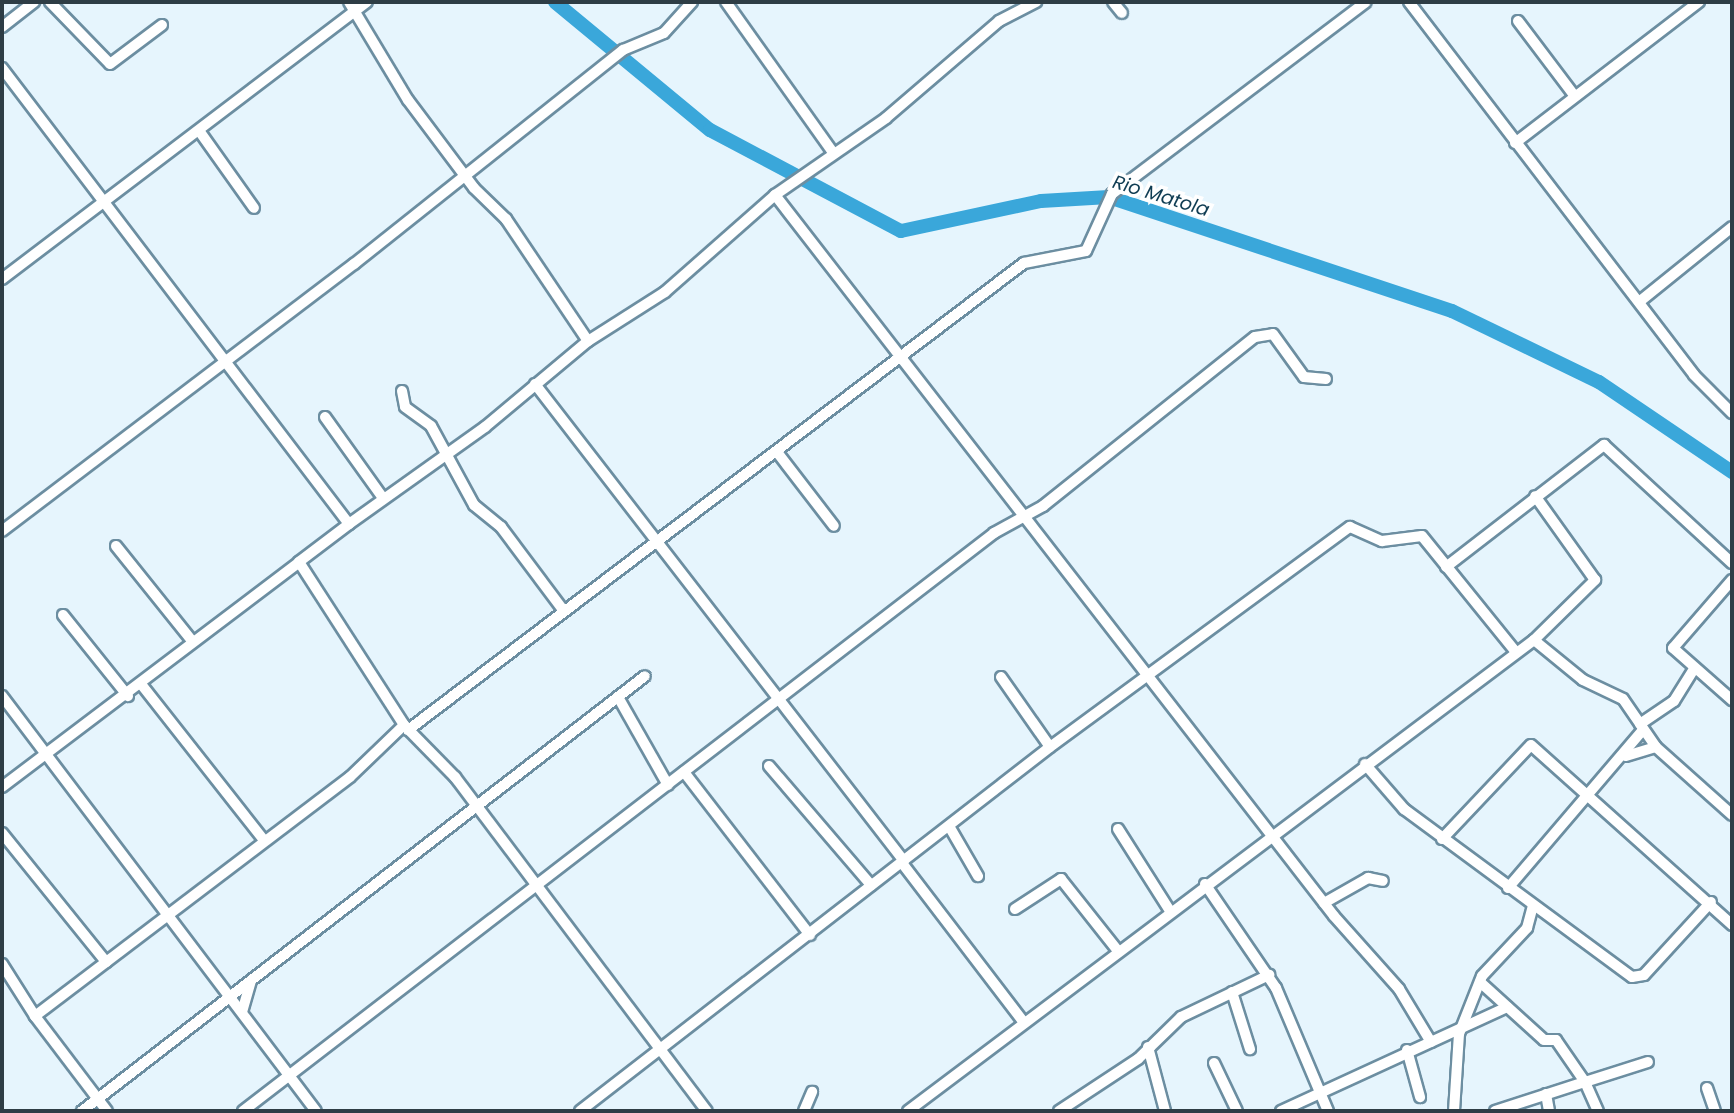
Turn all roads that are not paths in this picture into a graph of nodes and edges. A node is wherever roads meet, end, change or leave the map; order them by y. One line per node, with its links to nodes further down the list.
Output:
1 (34, 2): 16 (street)
2 (50, 2): 15 (street)
3 (349, 2): 12 (street)
4 (367, 2): 12 (street)
5 (692, 2): 22 (street)
6 (726, 2): 21 (street)
7 (1036, 2): 21 (street)
8 (1113, 2): 13 (street)
9 (1366, 2): 30 (street)
10 (1409, 2): 20 (street)
11 (1699, 2): 18 (street)
12 (355, 12): 19 (street); 22 (street)
13 (1122, 13)
14 (1518, 21): 18 (street)
15 (162, 25)
16 (2, 27)
17 (2, 68): 24 (street)
18 (1574, 95): 20 (street)
19 (200, 132): 24 (street); 25 (street)
20 (1516, 143): 28 (street)
21 (834, 154): 23 (street)
22 (467, 175): 29 (street); 31 (street)
23 (775, 195): 29 (street); 30 (street)
24 (104, 203): 27 (street); 31 (street)
25 (254, 208)
26 (1732, 227): 28 (street)
27 (2, 279)
28 (1639, 302): 35 (street)
29 (588, 341): 33 (street)
30 (904, 355): 37 (street); 41 (street)
31 (225, 360): 42 (street); 44 (street)
32 (1326, 379): 41 (street)
33 (535, 384): 38 (street); 45 (street)
34 (402, 391): 38 (street)
35 (1732, 413)
36 (325, 417): 40 (street)
37 (777, 452): 43 (street); 45 (street)
38 (447, 453): 40 (street); 51 (street)
39 (1535, 496): 48 (street); 49 (street); 53 (street)
40 (383, 498): 42 (street)
41 (1026, 514): 59 (street); 67 (street)
42 (349, 524): 47 (street)
43 (834, 526)
44 (2, 531)
45 (660, 539): 51 (street); 67 (street)
46 (116, 546): 54 (street)
47 (299, 562): 54 (street); 69 (street)
48 (1732, 563)
49 (1446, 567): 55 (street); 59 (street)
50 (1732, 580): 56 (street)
51 (563, 610): 69 (street)
52 (63, 615): 64 (street)
53 (1534, 640): 55 (street); 68 (street)
54 (192, 641): 62 (street)
55 (1516, 652): 75 (street)
56 (1680, 660): 57 (street); 61 (street)
57 (1693, 671): 61 (street); 66 (street)
58 (645, 676): 65 (street)
59 (1150, 676): 70 (street); 85 (street)
60 (1002, 677): 70 (street)
61 (1683, 683): 68 (street)
62 (141, 684): 64 (street); 86 (street)
63 (2, 696): 72 (street)
64 (128, 696): 72 (street)
65 (618, 697): 77 (street); 80 (street)
66 (1732, 700)
67 (779, 702): 76 (street); 88 (street)
68 (1641, 727): 71 (street); 73 (street)
69 (409, 731): 80 (street); 86 (street)
70 (1050, 747): 82 (street)
71 (1656, 747): 73 (street); 81 (street)
72 (45, 754): 78 (street); 99 (street)
73 (1625, 757): 79 (street)
74 (769, 766): 92 (street)
75 (1366, 768): 85 (street); 87 (street)
76 (684, 772): 77 (street); 102 (street)
77 (668, 785): 94 (street)
78 (2, 787)
79 (1591, 794): 87 (street); 93 (street); 95 (street)
80 (476, 807): 94 (street); 107 (street)
81 (1732, 815)
82 (949, 826): 88 (street); 89 (street)
83 (1118, 829): 98 (street)
84 (2, 833): 104 (street)
85 (1272, 835): 91 (street); 96 (street)
86 (262, 838): 99 (street)
87 (1442, 839): 93 (street)
88 (903, 862): 92 (street); 114 (street)
89 (978, 876)
90 (1383, 881): 96 (street)
91 (1205, 884): 98 (street); 106 (street)
92 (871, 885): 102 (street)
93 (1508, 888): 100 (street)
94 (536, 889): 121 (street); 125 (street)
95 (1711, 902): 100 (street); 101 (street)
96 (1324, 903): 117 (street)
97 (1015, 909): 103 (street)
98 (1170, 911): 103 (street)
99 (167, 916): 104 (street); 110 (street)
100 (1538, 916): 108 (street)
101 (1732, 925)
102 (810, 936): 121 (street)
103 (1118, 951): 114 (street)
104 (106, 962): 113 (street)
105 (2, 964): 113 (street)
106 (1269, 975): 109 (street); 129 (street)
107 (251, 980): 110 (street); 112 (street)
108 (1480, 982): 111 (street); 115 (street)
109 (1232, 992): 119 (street); 120 (street)
110 (228, 994): 112 (street); 132 (street)
111 (1507, 1007): 115 (street); 126 (street)
112 (242, 1012): 125 (street)
113 (35, 1016): 132 (street)
114 (1023, 1021): 140 (street)
115 (1465, 1027): 116 (street); 118 (street)
116 (1446, 1036): 117 (street); 118 (street)
117 (1431, 1042): 122 (street)
118 (1458, 1043): 146 (street)
119 (1148, 1047): 141 (street); 142 (street)
120 (1250, 1048)
121 (660, 1050): 137 (street); 138 (street)
122 (1407, 1051): 129 (street); 131 (street)
123 (1648, 1062): 126 (street)
124 (1214, 1063): 143 (street)
125 (290, 1077): 135 (street); 136 (street)
126 (1586, 1082): 130 (street); 149 (street)
127 (1707, 1087): 150 (street)
128 (812, 1092): 139 (street)
129 (1319, 1094): 144 (street); 145 (street)
130 (1546, 1094): 147 (street); 148 (street)
131 (1420, 1097)
132 (97, 1099): 133 (street); 134 (street)
133 (82, 1111)
134 (107, 1111)
135 (243, 1111)
136 (316, 1111)
137 (580, 1111)
138 (707, 1111)
139 (804, 1111)
140 (908, 1111)
141 (1059, 1111)
142 (1165, 1111)
143 (1237, 1111)
144 (1281, 1111)
145 (1328, 1111)
146 (1454, 1111)
147 (1495, 1111)
148 (1549, 1111)
149 (1598, 1111)
150 (1715, 1111)

